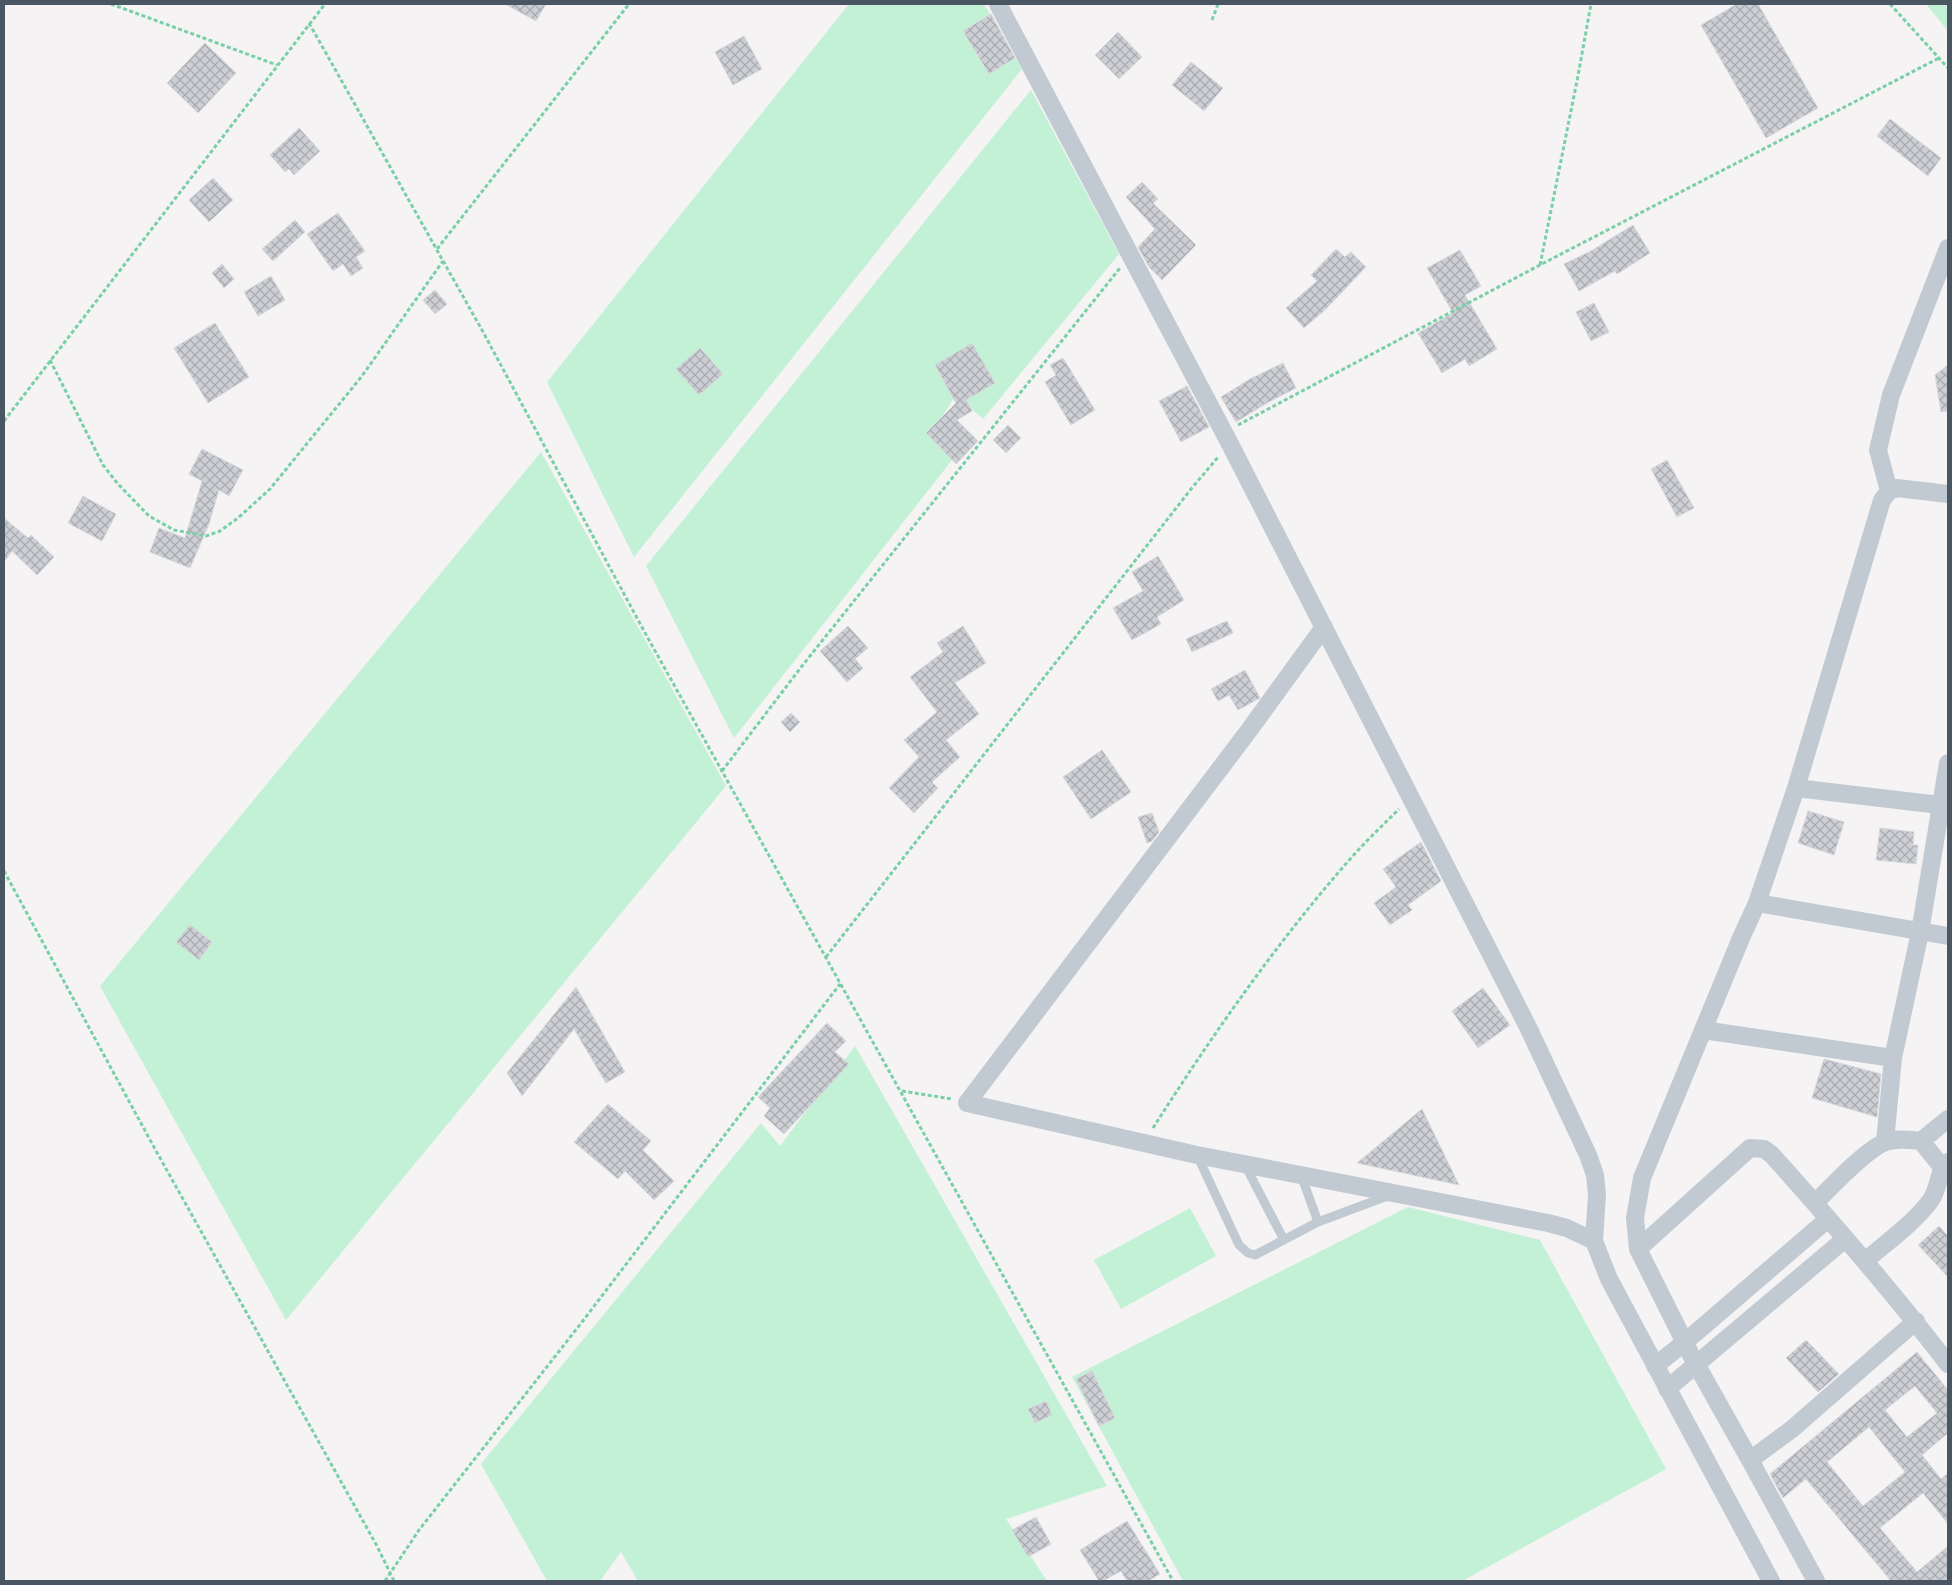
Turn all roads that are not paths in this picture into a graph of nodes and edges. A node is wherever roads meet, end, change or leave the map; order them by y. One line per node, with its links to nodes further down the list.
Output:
1 (998, 4): 5 (street)
2 (1948, 248): 3 (street)
3 (1889, 491): 4 (street); 7 (street)
4 (1948, 494)
5 (1324, 627): 17 (street); 27 (street)
6 (1948, 763): 8 (street)
7 (1796, 788): 8 (street); 9 (street)
8 (1944, 806): 10 (street)
9 (1757, 903): 10 (street); 12 (street)
10 (1920, 932): 11 (street); 13 (street)
11 (1948, 936)
12 (1703, 1030): 13 (street); 28 (street)
13 (1893, 1058): 16 (street)
14 (1948, 1119): 15 (street)
15 (1922, 1141): 16 (street); 19 (street)
16 (1885, 1142): 22 (street)
17 (1196, 1155): 18 (street); 26 (lane)
18 (1245, 1164): 20 (street); 26 (lane)
19 (1945, 1164): 29 (street)
20 (1301, 1175): 21 (street); 24 (lane)
21 (1392, 1194): 24 (lane); 27 (street)
22 (1815, 1203): 23 (street); 28 (street)
23 (1828, 1219): 25 (street); 31 (street)
24 (1318, 1222): 26 (lane)
25 (1845, 1239): 29 (street); 32 (street)
26 (1284, 1240)
27 (1594, 1241): 34 (street)
28 (1638, 1249): 31 (street)
29 (1865, 1261): 30 (street)
30 (1916, 1321): 33 (street); 36 (street)
31 (1685, 1342): 32 (street); 34 (street)
32 (1696, 1364): 35 (street); 36 (street)
33 (1948, 1364)
34 (1655, 1366): 35 (street)
35 (1667, 1388): 37 (street)
36 (1750, 1460): 38 (street)
37 (1770, 1581)
38 (1816, 1581)

